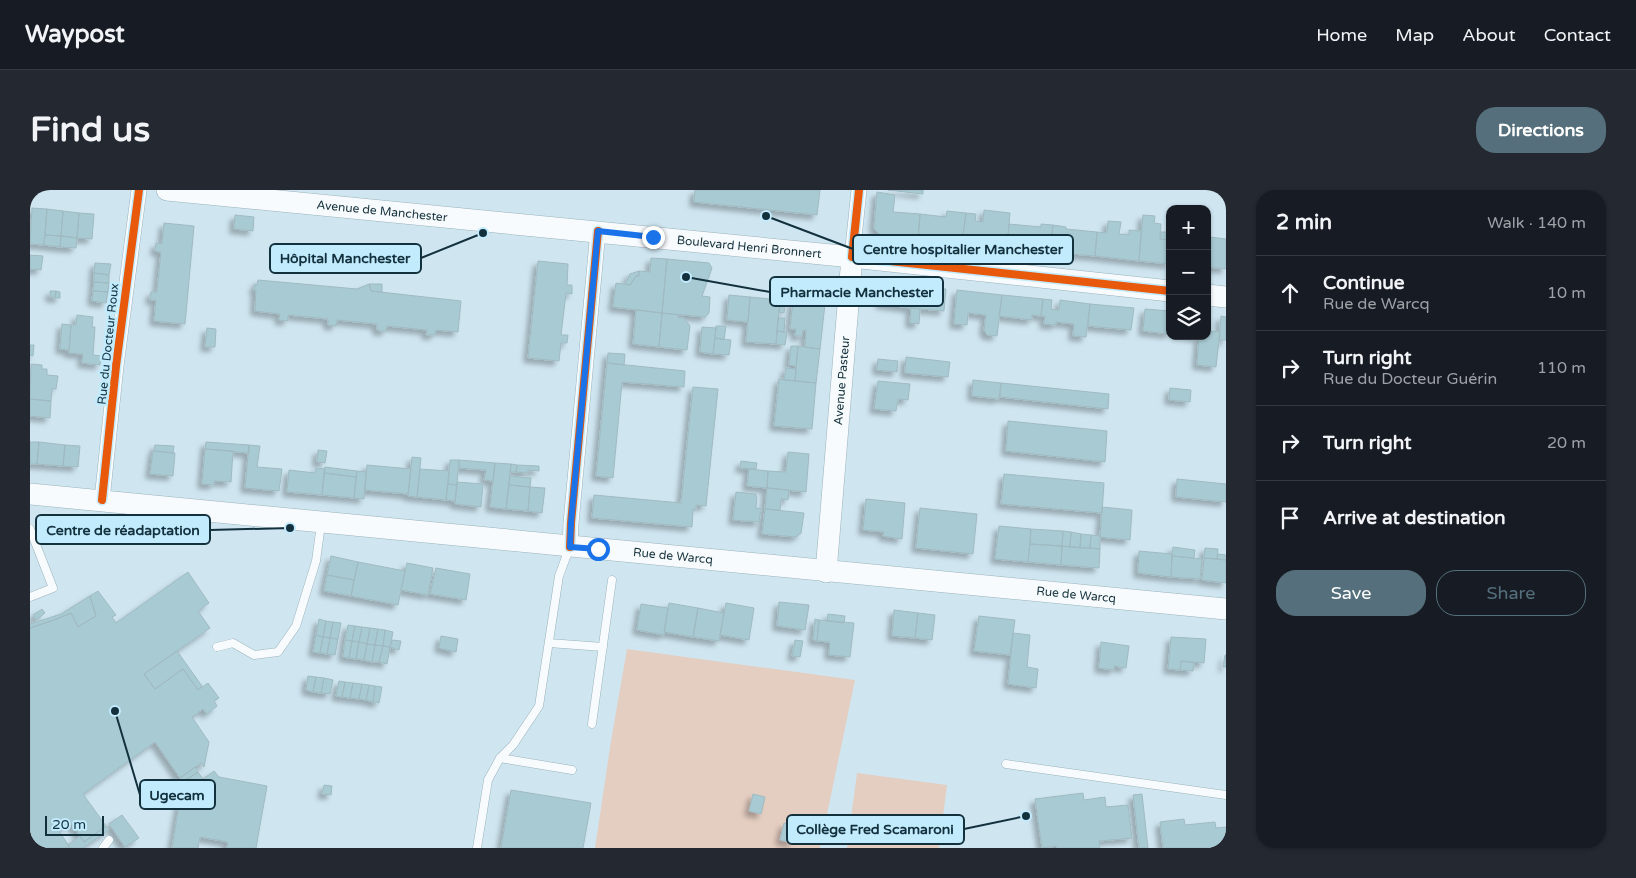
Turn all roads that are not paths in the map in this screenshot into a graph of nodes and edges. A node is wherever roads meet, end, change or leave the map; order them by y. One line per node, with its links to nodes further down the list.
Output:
1 (139, 190): 10 (street, Rue du Docteur Roux)
2 (167, 190): 4 (main road, Avenue de Manchester)
3 (859, 190): 5 (street, Avenue Pasteur)
4 (598, 231): 5 (main road, Boulevard Henri Bronnert); 13 (street)
5 (852, 257): 6 (main road, Boulevard Henri Bronnert); 15 (main road, Avenue Pasteur)
6 (1166, 291)
7 (1211, 295): 8 (main road)
8 (1226, 297)
9 (30, 494): 10 (main road, Rue de Warcq)
10 (102, 500): 11 (main road, Rue de Warcq)
11 (321, 522): 13 (main road, Rue de Warcq); 20 (lane)
12 (30, 529): 14 (lane)
13 (570, 547): 15 (main road, Rue de Warcq); 19 (lane)
14 (34, 549): 17 (lane)
15 (826, 572): 18 (main road, Rue de Warcq)
16 (612, 580): 21 (lane)
17 (30, 597)
18 (1226, 610)
19 (549, 643): 21 (lane); 23 (lane)
20 (217, 647)
21 (602, 647): 22 (lane)
22 (592, 724)
23 (500, 758): 25 (lane); 29 (lane)
24 (1006, 764): 26 (lane)
25 (572, 770)
26 (1226, 796)
27 (109, 840): 28 (lane)
28 (103, 848)
29 (477, 848)

